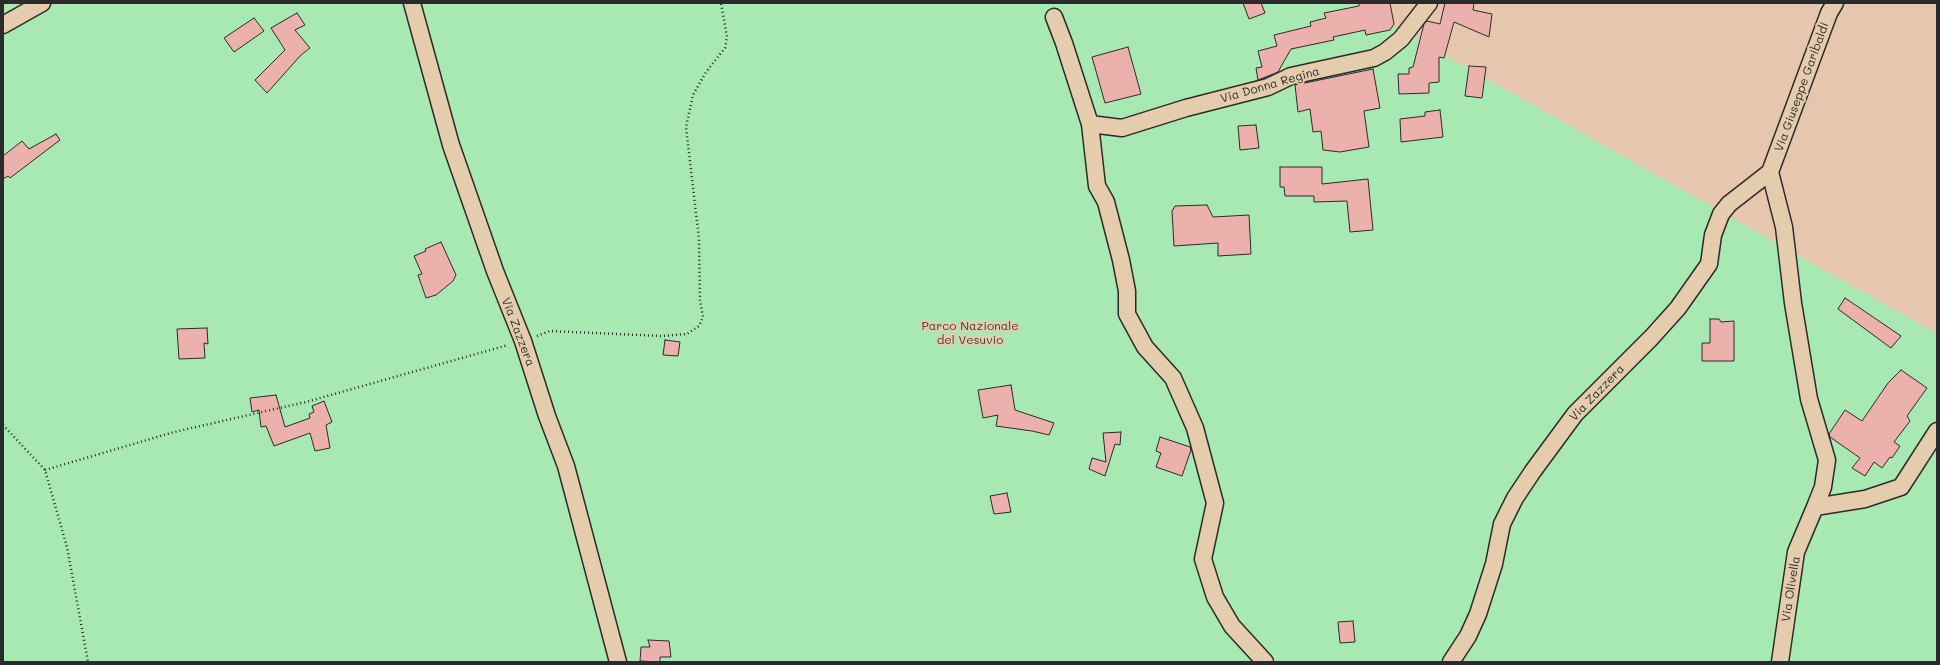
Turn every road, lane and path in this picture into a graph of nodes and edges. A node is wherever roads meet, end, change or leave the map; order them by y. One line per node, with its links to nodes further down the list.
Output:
1 (42, 3): 7 (street)
2 (412, 3): 10 (street, Via Zazzera)
3 (721, 3): 10 (path)
4 (1429, 3): 8 (street, Via Donna Regina)
5 (1835, 3): 9 (street, Via Giuseppe Garibaldi)
6 (1054, 17): 8 (street)
7 (3, 25)
8 (1090, 124): 17 (street)
9 (1770, 172): 14 (street, Via Olivella); 18 (street, Via Zazzera)
10 (523, 341): 13 (path); 16 (street, Via Zazzera)
11 (3, 425): 13 (path)
12 (1937, 431): 14 (street)
13 (45, 470): 15 (path)
14 (1815, 507): 19 (street, Via Olivella)
15 (88, 662)
16 (618, 662)
17 (1265, 662)
18 (1451, 662)
19 (1780, 662)

